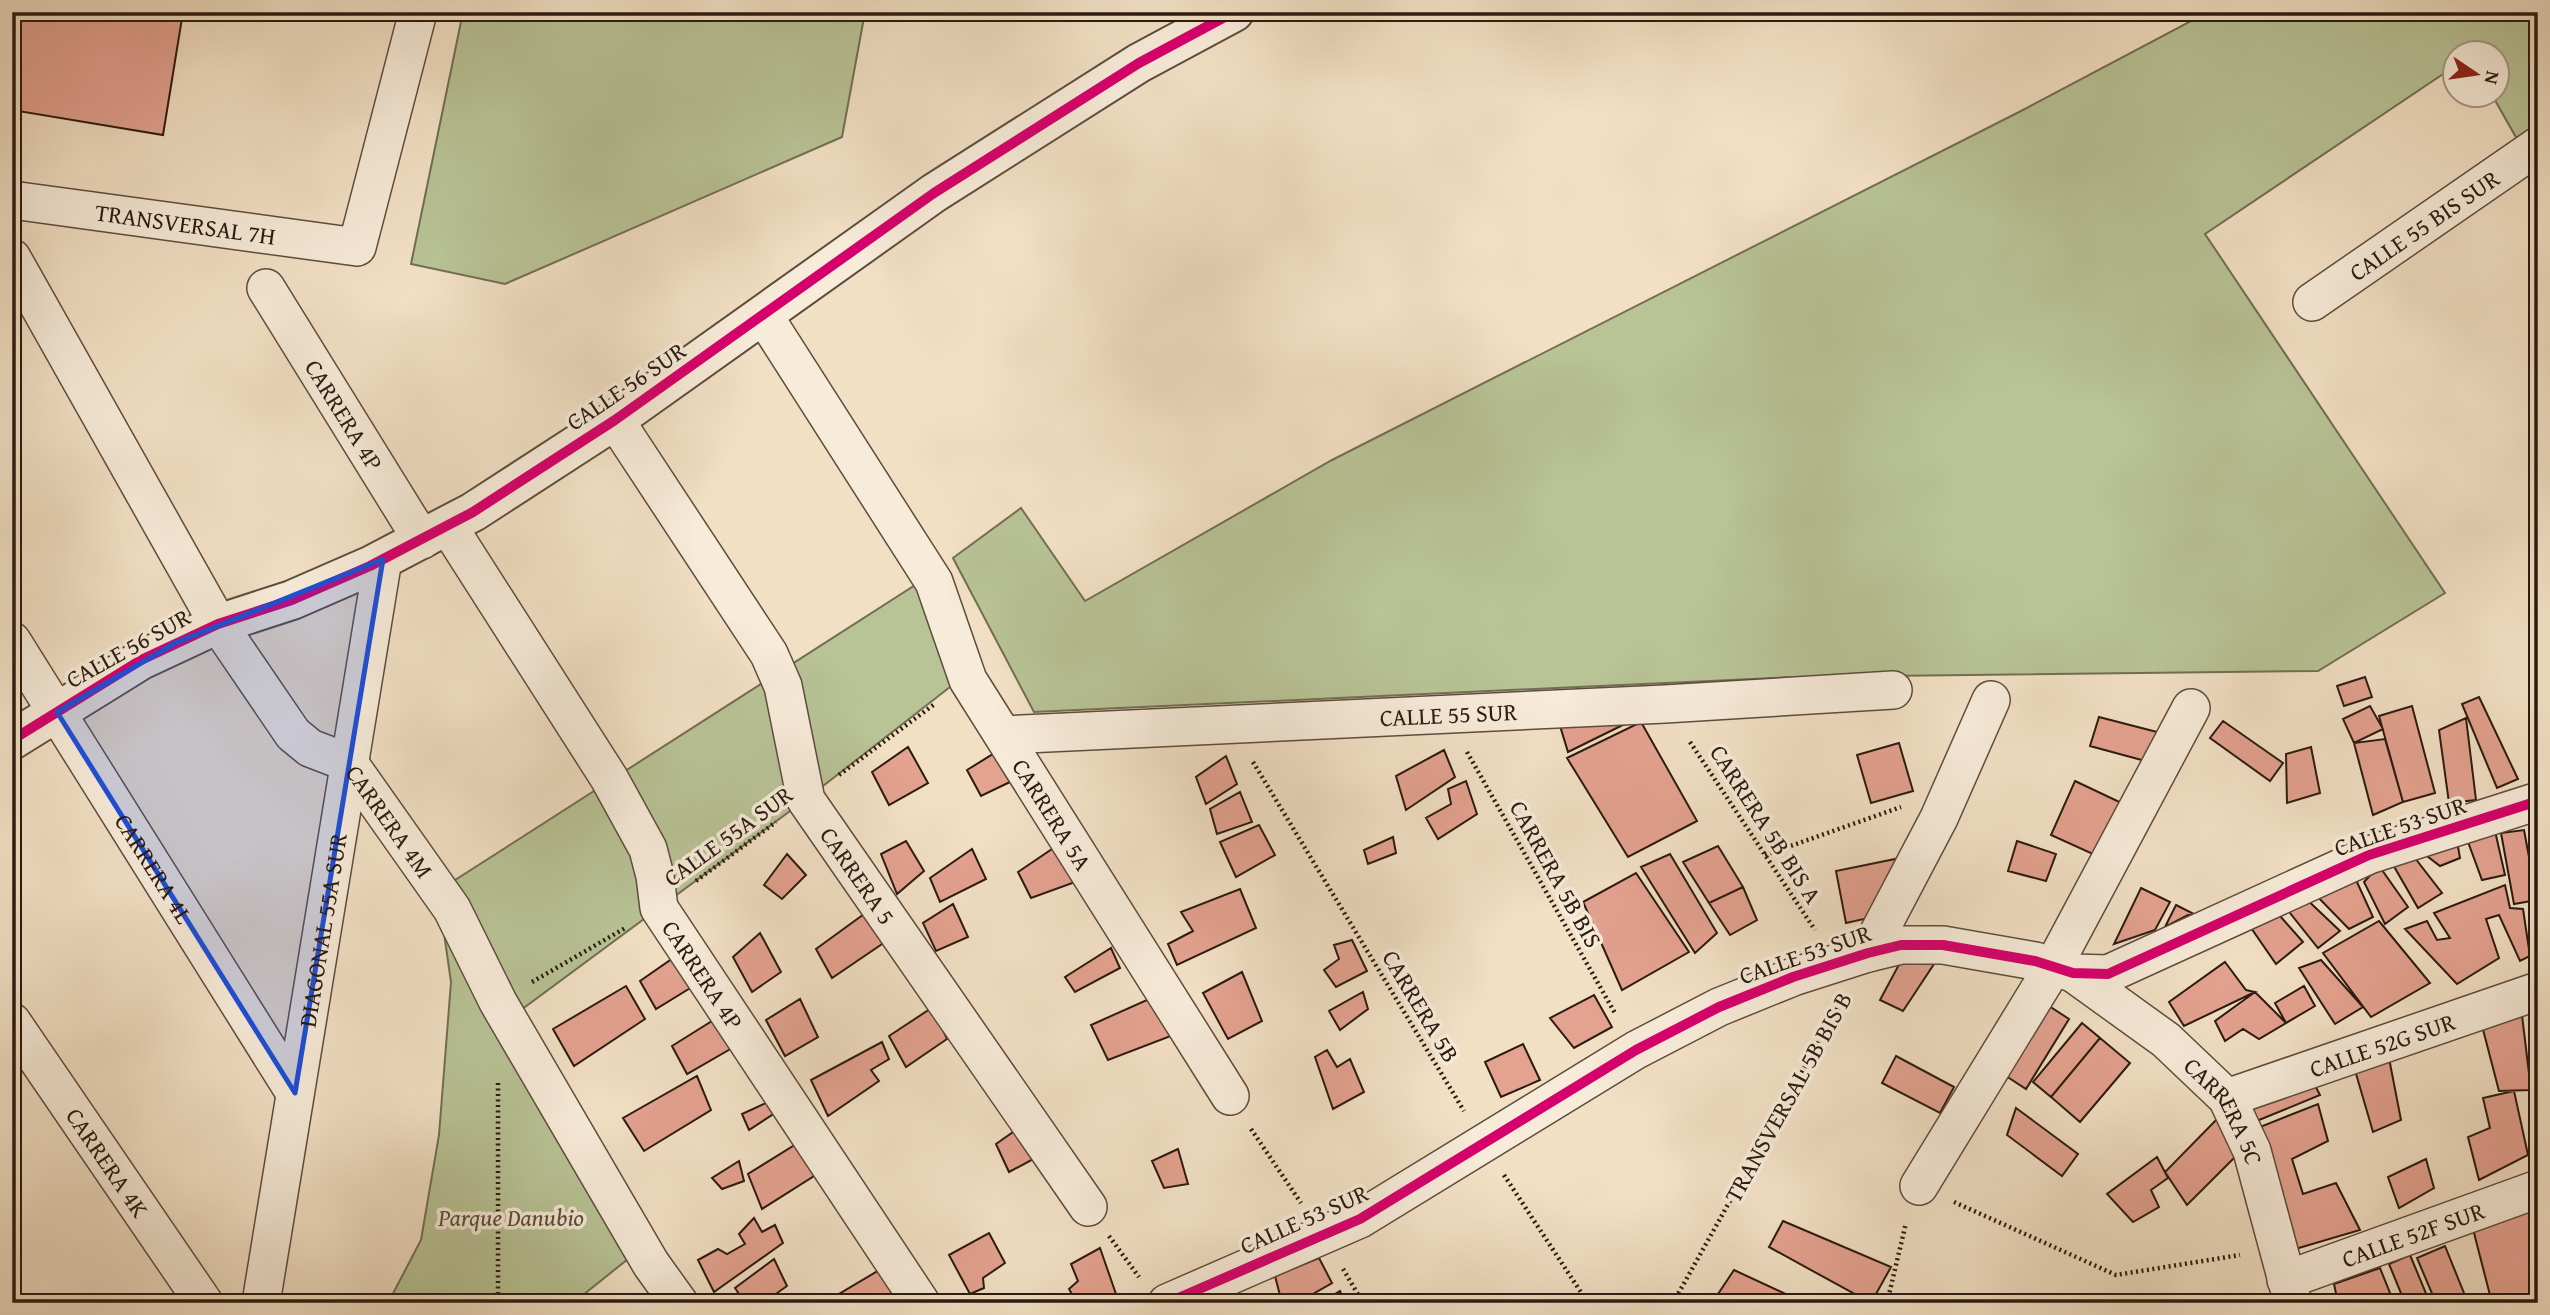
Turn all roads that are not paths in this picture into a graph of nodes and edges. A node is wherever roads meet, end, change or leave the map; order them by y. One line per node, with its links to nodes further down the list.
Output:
1 (418, 12): 4 (street, TRANSVERSAL 7H)
2 (1234, 12): 8 (street, CALLE 56 SUR)
3 (2538, 146): 7 (street, CALLE 55 BIS SUR)
4 (12, 201)
5 (12, 258): 12 (street, CARRERA 4M)
6 (266, 288): 10 (street, CARRERA 4P)
7 (2312, 302)
8 (764, 316): 9 (street, CALLE 56 SUR); 18 (street, CARRERA 5A)
9 (615, 420): 10 (street, CALLE 56 SUR); 31 (street, CARRERA 5)
10 (435, 533): 11 (street, CALLE 56 SUR); 37 (street, CARRERA 4P)
11 (383, 559): 12 (street, CALLE 56 SUR); 20 (street, DIAGONAL 55A SUR)
12 (218, 624): 17 (street, CALLE 56 SUR); 20 (street, CARRERA 4M)
13 (12, 641): 17 (street, CARRERA 4L)
14 (1893, 690): 18 (street, CALLE 55 SUR)
15 (1991, 699): 22 (street)
16 (2191, 708): 23 (street)
17 (57, 712): 19 (street, CALLE 56 SUR); 26 (street, CARRERA 4L)
18 (1003, 735): 27 (street, CARRERA 5A)
19 (12, 740)
20 (349, 763): 26 (street, DIAGONAL 55A SUR); 36 (street, CARRERA 4M)
21 (2538, 801): 23 (street, CALLE 53 SUR)
22 (1852, 958): 23 (street, CALLE 53 SUR); 33 (street, CALLE 53 SUR)
23 (2063, 970): 28 (street, CARRERA 5C); 29 (street)
24 (2538, 991): 28 (street, CALLE 52G SUR)
25 (12, 1022): 34 (street, CARRERA 4K)
26 (295, 1093): 35 (street, DIAGONAL 55A SUR)
27 (1230, 1096)
28 (2227, 1098): 32 (street, CARRERA 5C)
29 (1919, 1186)
30 (2538, 1189): 32 (street, CALLE 52F SUR)
31 (1088, 1207)
32 (2286, 1277)
33 (1154, 1292)
34 (204, 1303)
35 (261, 1303)
36 (679, 1303)
37 (921, 1303)

